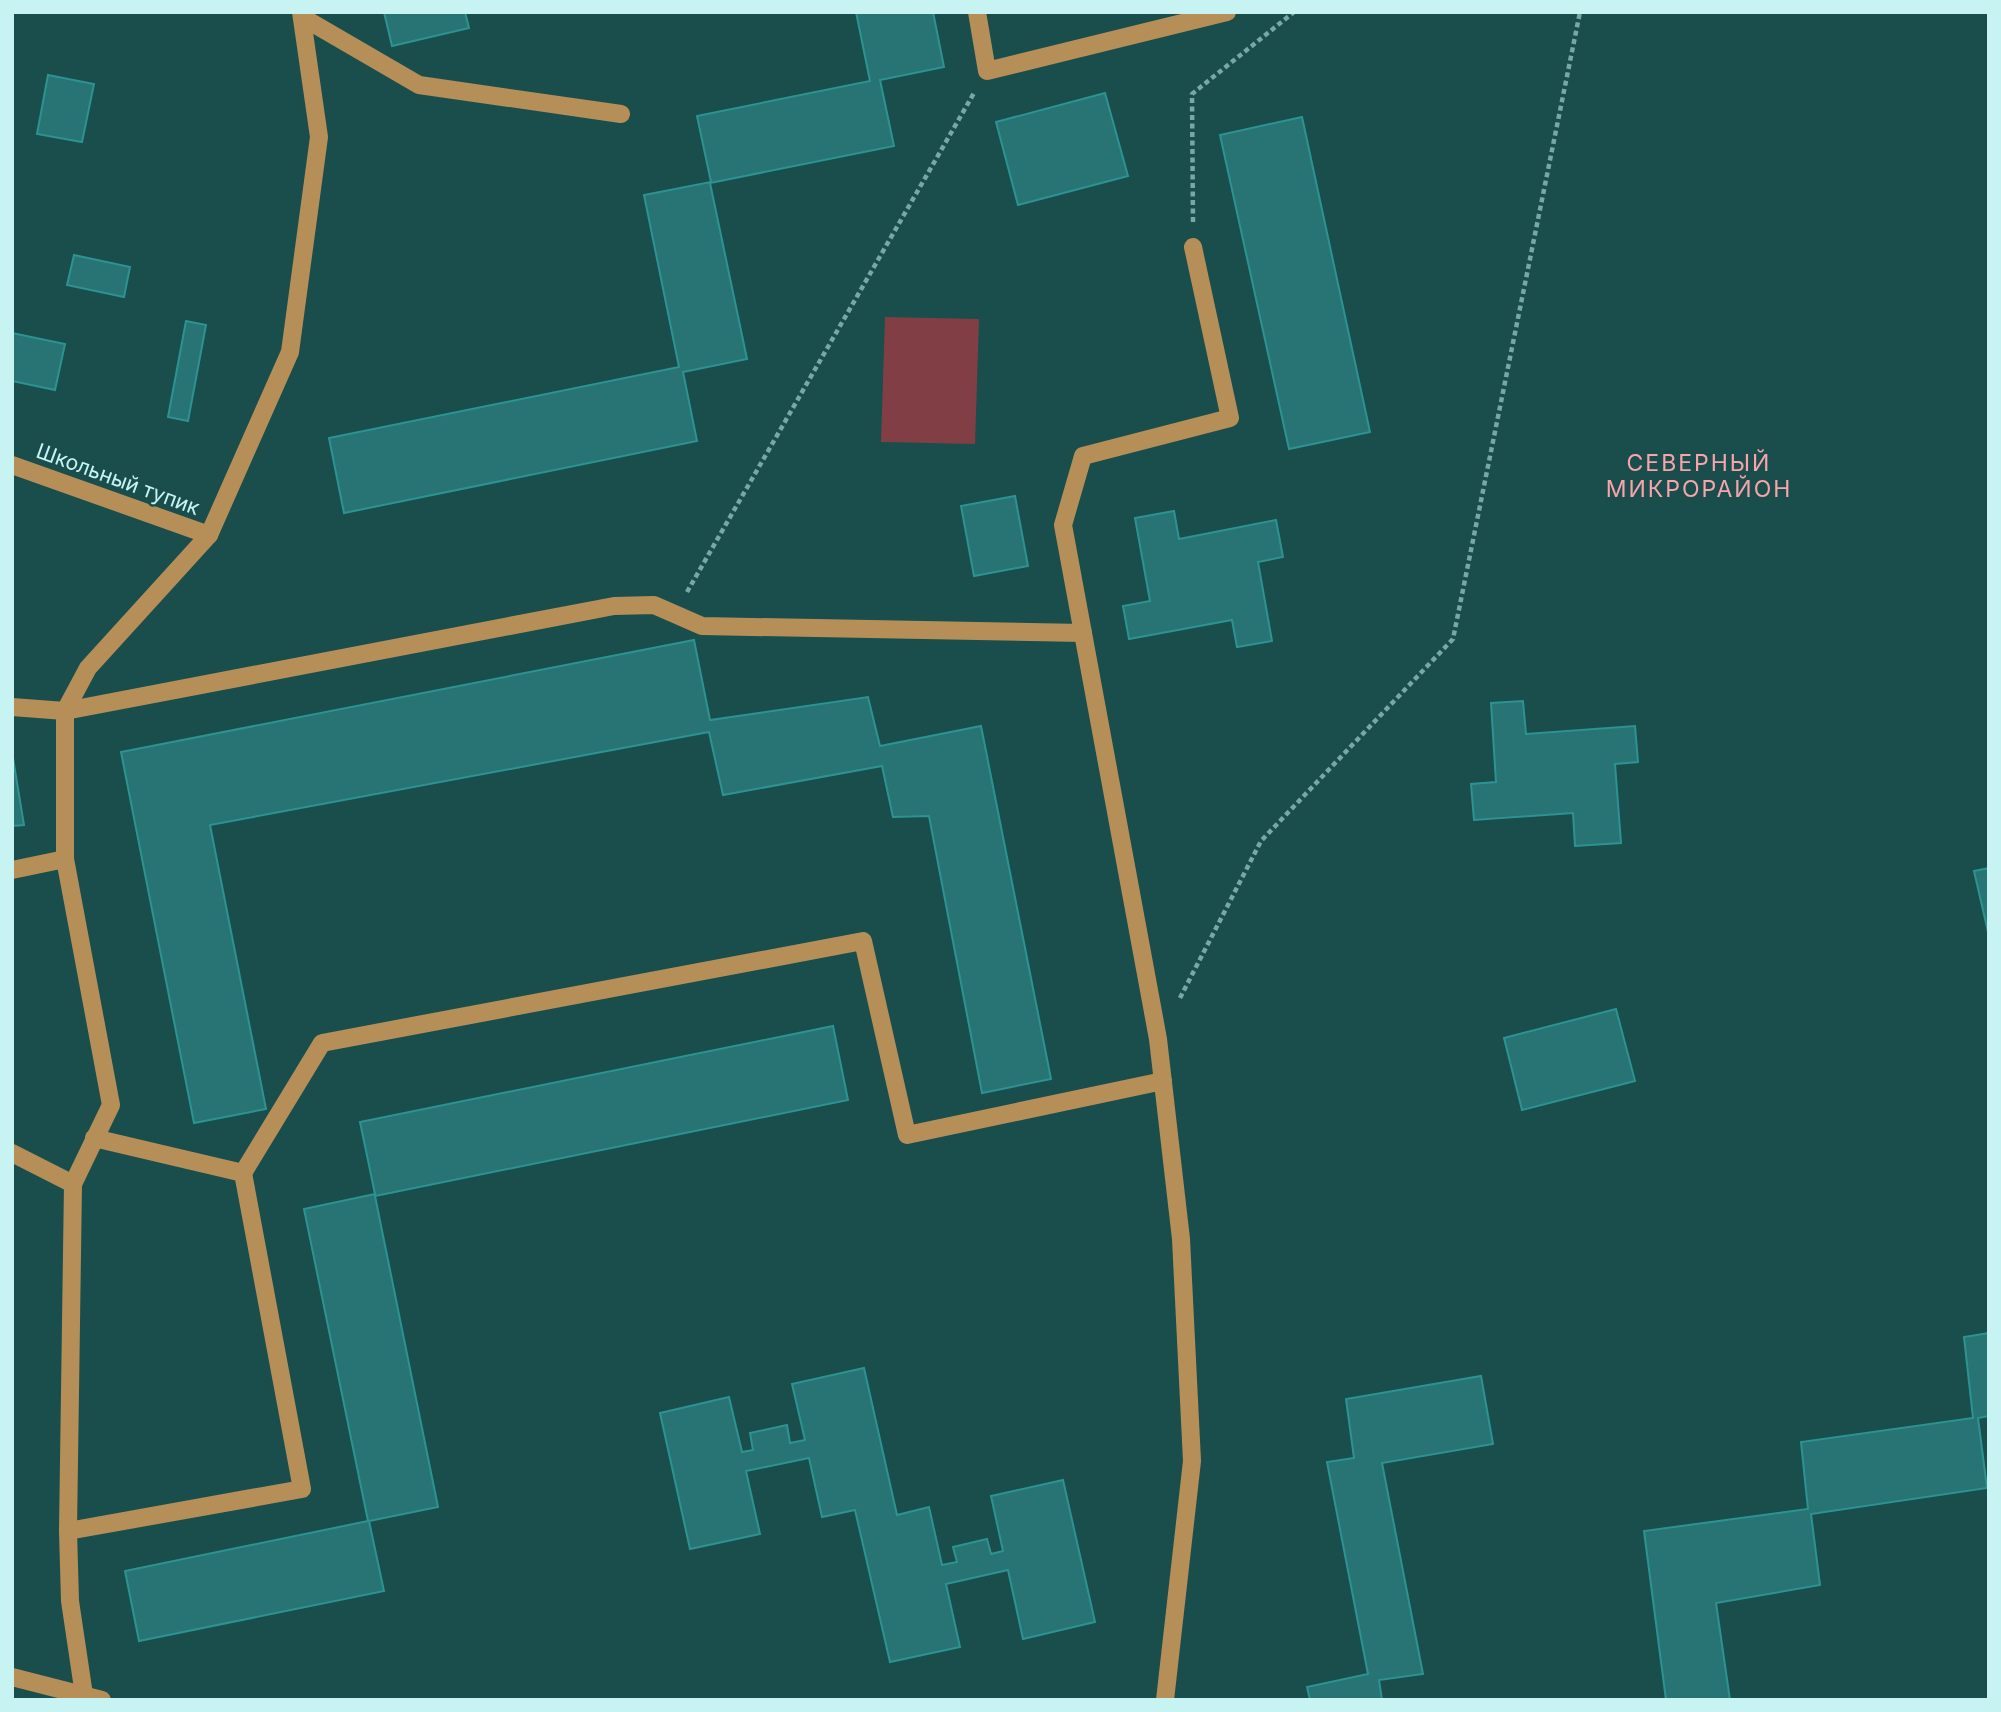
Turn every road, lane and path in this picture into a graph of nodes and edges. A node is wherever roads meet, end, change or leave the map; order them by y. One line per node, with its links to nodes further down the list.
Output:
1 (976, 12): 6 (street)
2 (1227, 12): 6 (street)
3 (1294, 12): 8 (path)
4 (1580, 12): 17 (path)
5 (302, 15): 7 (street); 10 (street)
6 (987, 71): 11 (path)
7 (621, 114)
8 (1193, 247): 12 (street)
9 (12, 465): 10 (street, Школьный тупик)
10 (209, 535): 14 (street)
11 (674, 613): 12 (street); 14 (street)
12 (1083, 633): 17 (street)
13 (12, 707): 14 (street)
14 (65, 711): 15 (street)
15 (65, 859): 16 (street); 19 (street)
16 (12, 870)
17 (1158, 1039): 18 (street)
18 (1163, 1081): 21 (street); 27 (street)
19 (94, 1138): 21 (street); 22 (street)
20 (12, 1153): 22 (street)
21 (243, 1173): 23 (street)
22 (73, 1184): 23 (street)
23 (68, 1531): 25 (street)
24 (12, 1677): 25 (street)
25 (84, 1695): 26 (street)
26 (102, 1700)
27 (1165, 1700)

